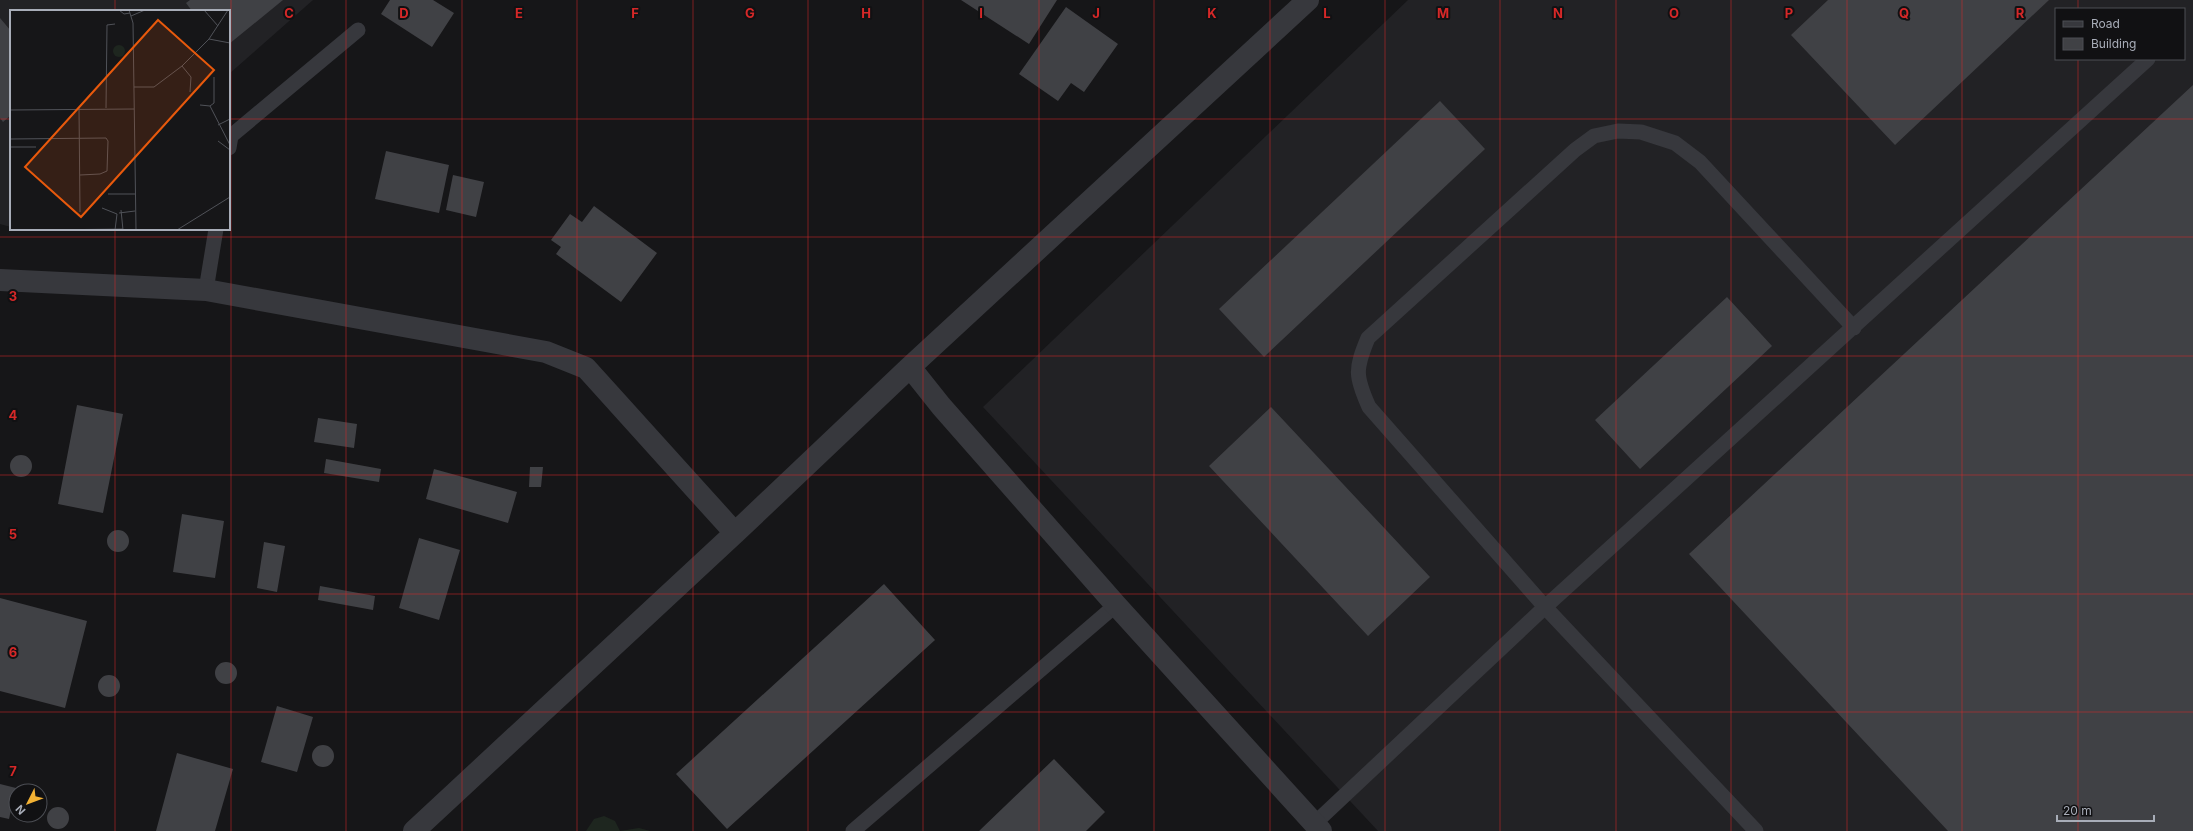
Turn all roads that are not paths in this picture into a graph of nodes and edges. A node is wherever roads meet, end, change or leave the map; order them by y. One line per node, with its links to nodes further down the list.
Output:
1 (1308, 0): 9 (street)
2 (358, 30): 4 (lane)
3 (2147, 60): 8 (lane)
4 (230, 142)
5 (216, 230): 7 (lane)
6 (0, 280): 7 (street)
7 (206, 290): 10 (street)
8 (1854, 328): 12 (lane); 12 (lane)
9 (910, 367): 10 (street); 11 (street)
10 (735, 533): 14 (street)
11 (1116, 605): 13 (street); 15 (lane)
12 (1545, 607): 13 (lane); 16 (lane)
13 (1317, 827)
14 (414, 831)
15 (853, 831)
16 (1756, 831)

